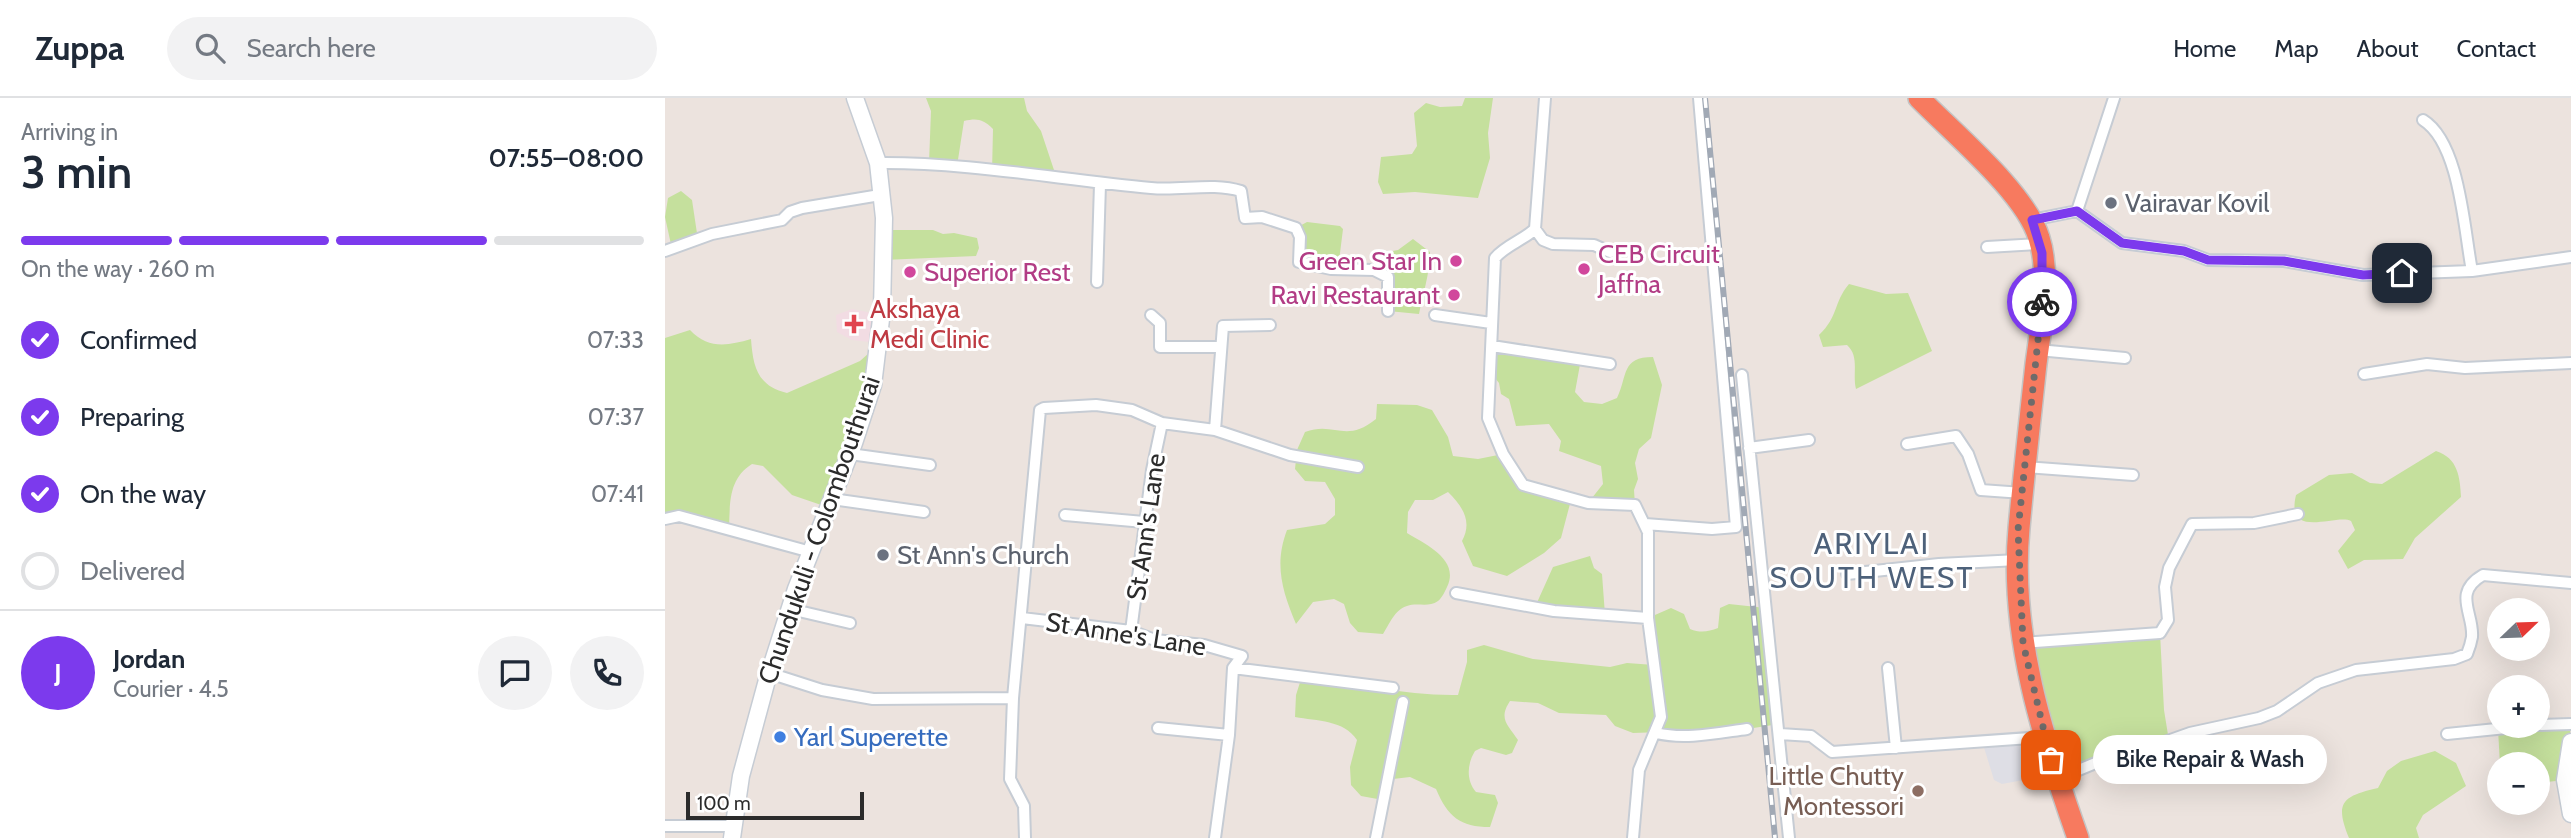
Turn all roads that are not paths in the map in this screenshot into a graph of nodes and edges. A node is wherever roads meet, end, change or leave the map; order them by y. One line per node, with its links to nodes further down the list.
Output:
1 (855, 98): 7 (main road, Chundukuli - Colombouthurai)
2 (1545, 98): 12 (street)
3 (1699, 98): 50 (street)
4 (1919, 98): 11 (highway)
5 (2114, 98): 10 (street)
6 (2423, 120): 18 (street)
7 (878, 163): 8 (street); 9 (main road, Chundukuli - Colombouthurai)
8 (1100, 184): 19 (street); 20 (street)
9 (880, 195): 16 (street); 38 (main road, Chundukuli - Colombouthurai)
10 (2077, 211): 11 (street); 18 (street)
11 (2032, 220): 13 (highway)
12 (1535, 229): 15 (street); 23 (street)
13 (2041, 244): 14 (street); 27 (highway)
14 (1987, 247)
15 (1630, 248)
16 (665, 251)
17 (2571, 257): 18 (street)
18 (2472, 271)
19 (1097, 282)
20 (1388, 311)
21 (1151, 315): 26 (street)
22 (1435, 315): 23 (street)
23 (1491, 323): 25 (street)
24 (1270, 326): 26 (street)
25 (1492, 346): 30 (street); 50 (street)
26 (1221, 347): 34 (street)
27 (2038, 350): 28 (street); 41 (highway)
28 (2125, 358)
29 (2571, 363): 31 (street)
30 (1610, 364)
31 (2364, 374)
32 (1742, 375): 37 (street)
33 (1162, 423): 34 (street); 49 (street, St Ann's Lane); 57 (street)
34 (1215, 430): 40 (street)
35 (1809, 440): 37 (street)
36 (1907, 444): 43 (street)
37 (1749, 448): 74 (street)
38 (850, 454): 39 (street); 44 (main road, Chundukuli - Colombouthurai)
39 (930, 465)
40 (1358, 467)
41 (2025, 467): 42 (street); 43 (highway)
42 (2133, 475)
43 (2022, 493): 52 (highway)
44 (832, 499): 45 (street); 51 (main road, Chundukuli - Colombouthurai)
45 (924, 513)
46 (2298, 514): 61 (street)
47 (1065, 515): 49 (street)
48 (665, 519): 51 (street)
49 (1144, 522): 60 (street, St Ann's Lane)
50 (1645, 524): 58 (street)
51 (811, 552): 56 (main road, Chundukuli - Colombouthurai)
52 (2019, 560): 53 (street); 61 (highway)
53 (1847, 574)
54 (2571, 583): 80 (street)
55 (1456, 593): 58 (street)
56 (790, 609): 59 (street); 64 (main road, Chundukuli - Colombouthurai)
57 (1022, 618): 60 (street, St Anne's Lane); 66 (street, St Anne's Lane)
58 (1648, 618): 73 (street)
59 (850, 623)
60 (1131, 631): 62 (street, St Anne's Lane)
61 (2023, 643): 77 (highway)
62 (1233, 668): 65 (street); 76 (street, St Anne's Lane)
63 (1888, 668): 79 (street)
64 (769, 673): 66 (street); 83 (main road, Chundukuli - Colombouthurai)
65 (1393, 688)
66 (1013, 698): 84 (street, St Anne's Lane)
67 (1403, 702): 86 (street)
68 (2571, 724): 69 (street)
69 (2550, 725)
70 (1158, 728): 76 (street)
71 (1747, 729): 73 (street)
72 (2487, 730): 75 (street)
73 (1656, 733): 87 (street)
74 (1780, 734): 79 (street); 88 (street)
75 (2447, 734)
76 (1229, 736): 85 (street, St Anne's Lane)
77 (2043, 737): 79 (street); 80 (highway)
78 (2571, 742): 81 (main road)
79 (1896, 748)
80 (2057, 779): 89 (highway)
81 (2570, 807)
82 (665, 826): 83 (street)
83 (733, 832)
84 (1025, 838)
85 (1215, 838)
86 (1376, 838)
87 (1633, 838)
88 (1789, 838)
89 (2078, 838)

